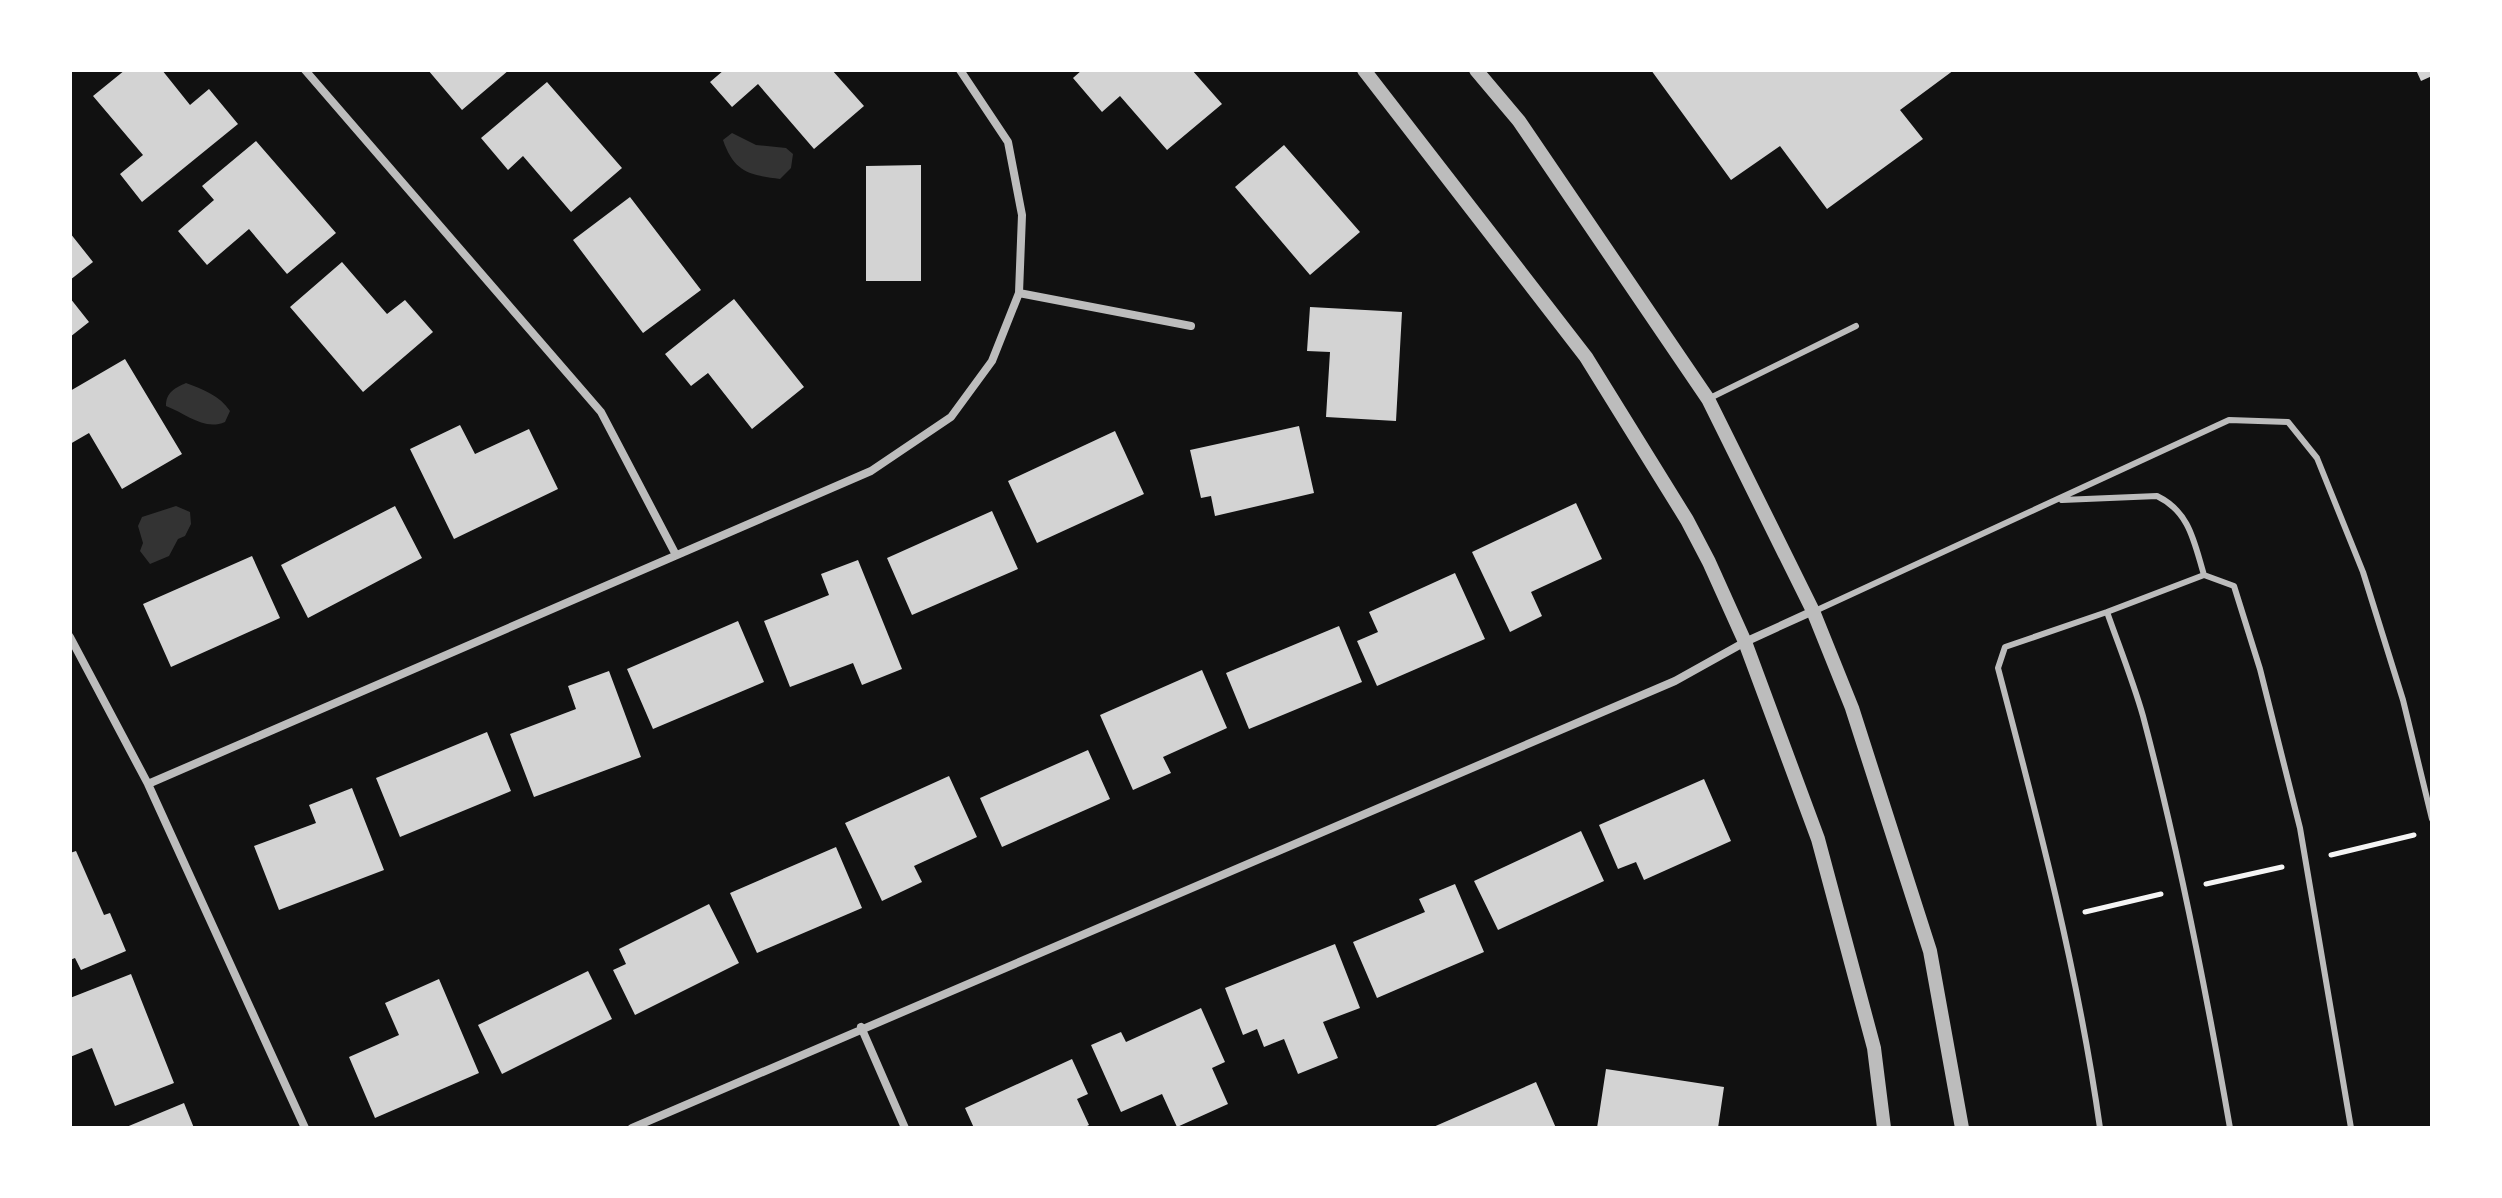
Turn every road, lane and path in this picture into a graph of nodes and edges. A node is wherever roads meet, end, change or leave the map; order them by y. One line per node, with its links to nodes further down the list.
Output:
1 (305, 70): 10 (street)
2 (960, 70): 5 (street)
3 (1364, 70): 15 (street)
4 (1476, 70): 8 (street)
5 (1019, 293): 6 (street); 10 (street)
6 (1191, 326)
7 (1856, 326): 8 (lane)
8 (1708, 399): 12 (street)
9 (2059, 500): 11 (lane); 12 (lane); 17 (lane)
10 (676, 555): 16 (street)
11 (2204, 575): 13 (lane); 19 (lane)
12 (1813, 611): 15 (street); 27 (street)
13 (2107, 612): 20 (lane); 21 (lane)
14 (70, 637): 16 (street)
15 (1745, 642): 22 (street); 26 (street)
16 (148, 784): 23 (street)
17 (2432, 819)
18 (2418, 834): 19 (path)
19 (2306, 861): 20 (path); 30 (lane)
20 (2185, 889): 21 (path); 29 (lane)
21 (2061, 918): 28 (lane)
22 (861, 1027): 24 (street); 25 (street)
23 (305, 1128)
24 (632, 1128)
25 (905, 1128)
26 (1884, 1128)
27 (1962, 1128)
28 (2100, 1128)
29 (2230, 1128)
30 (2351, 1128)

